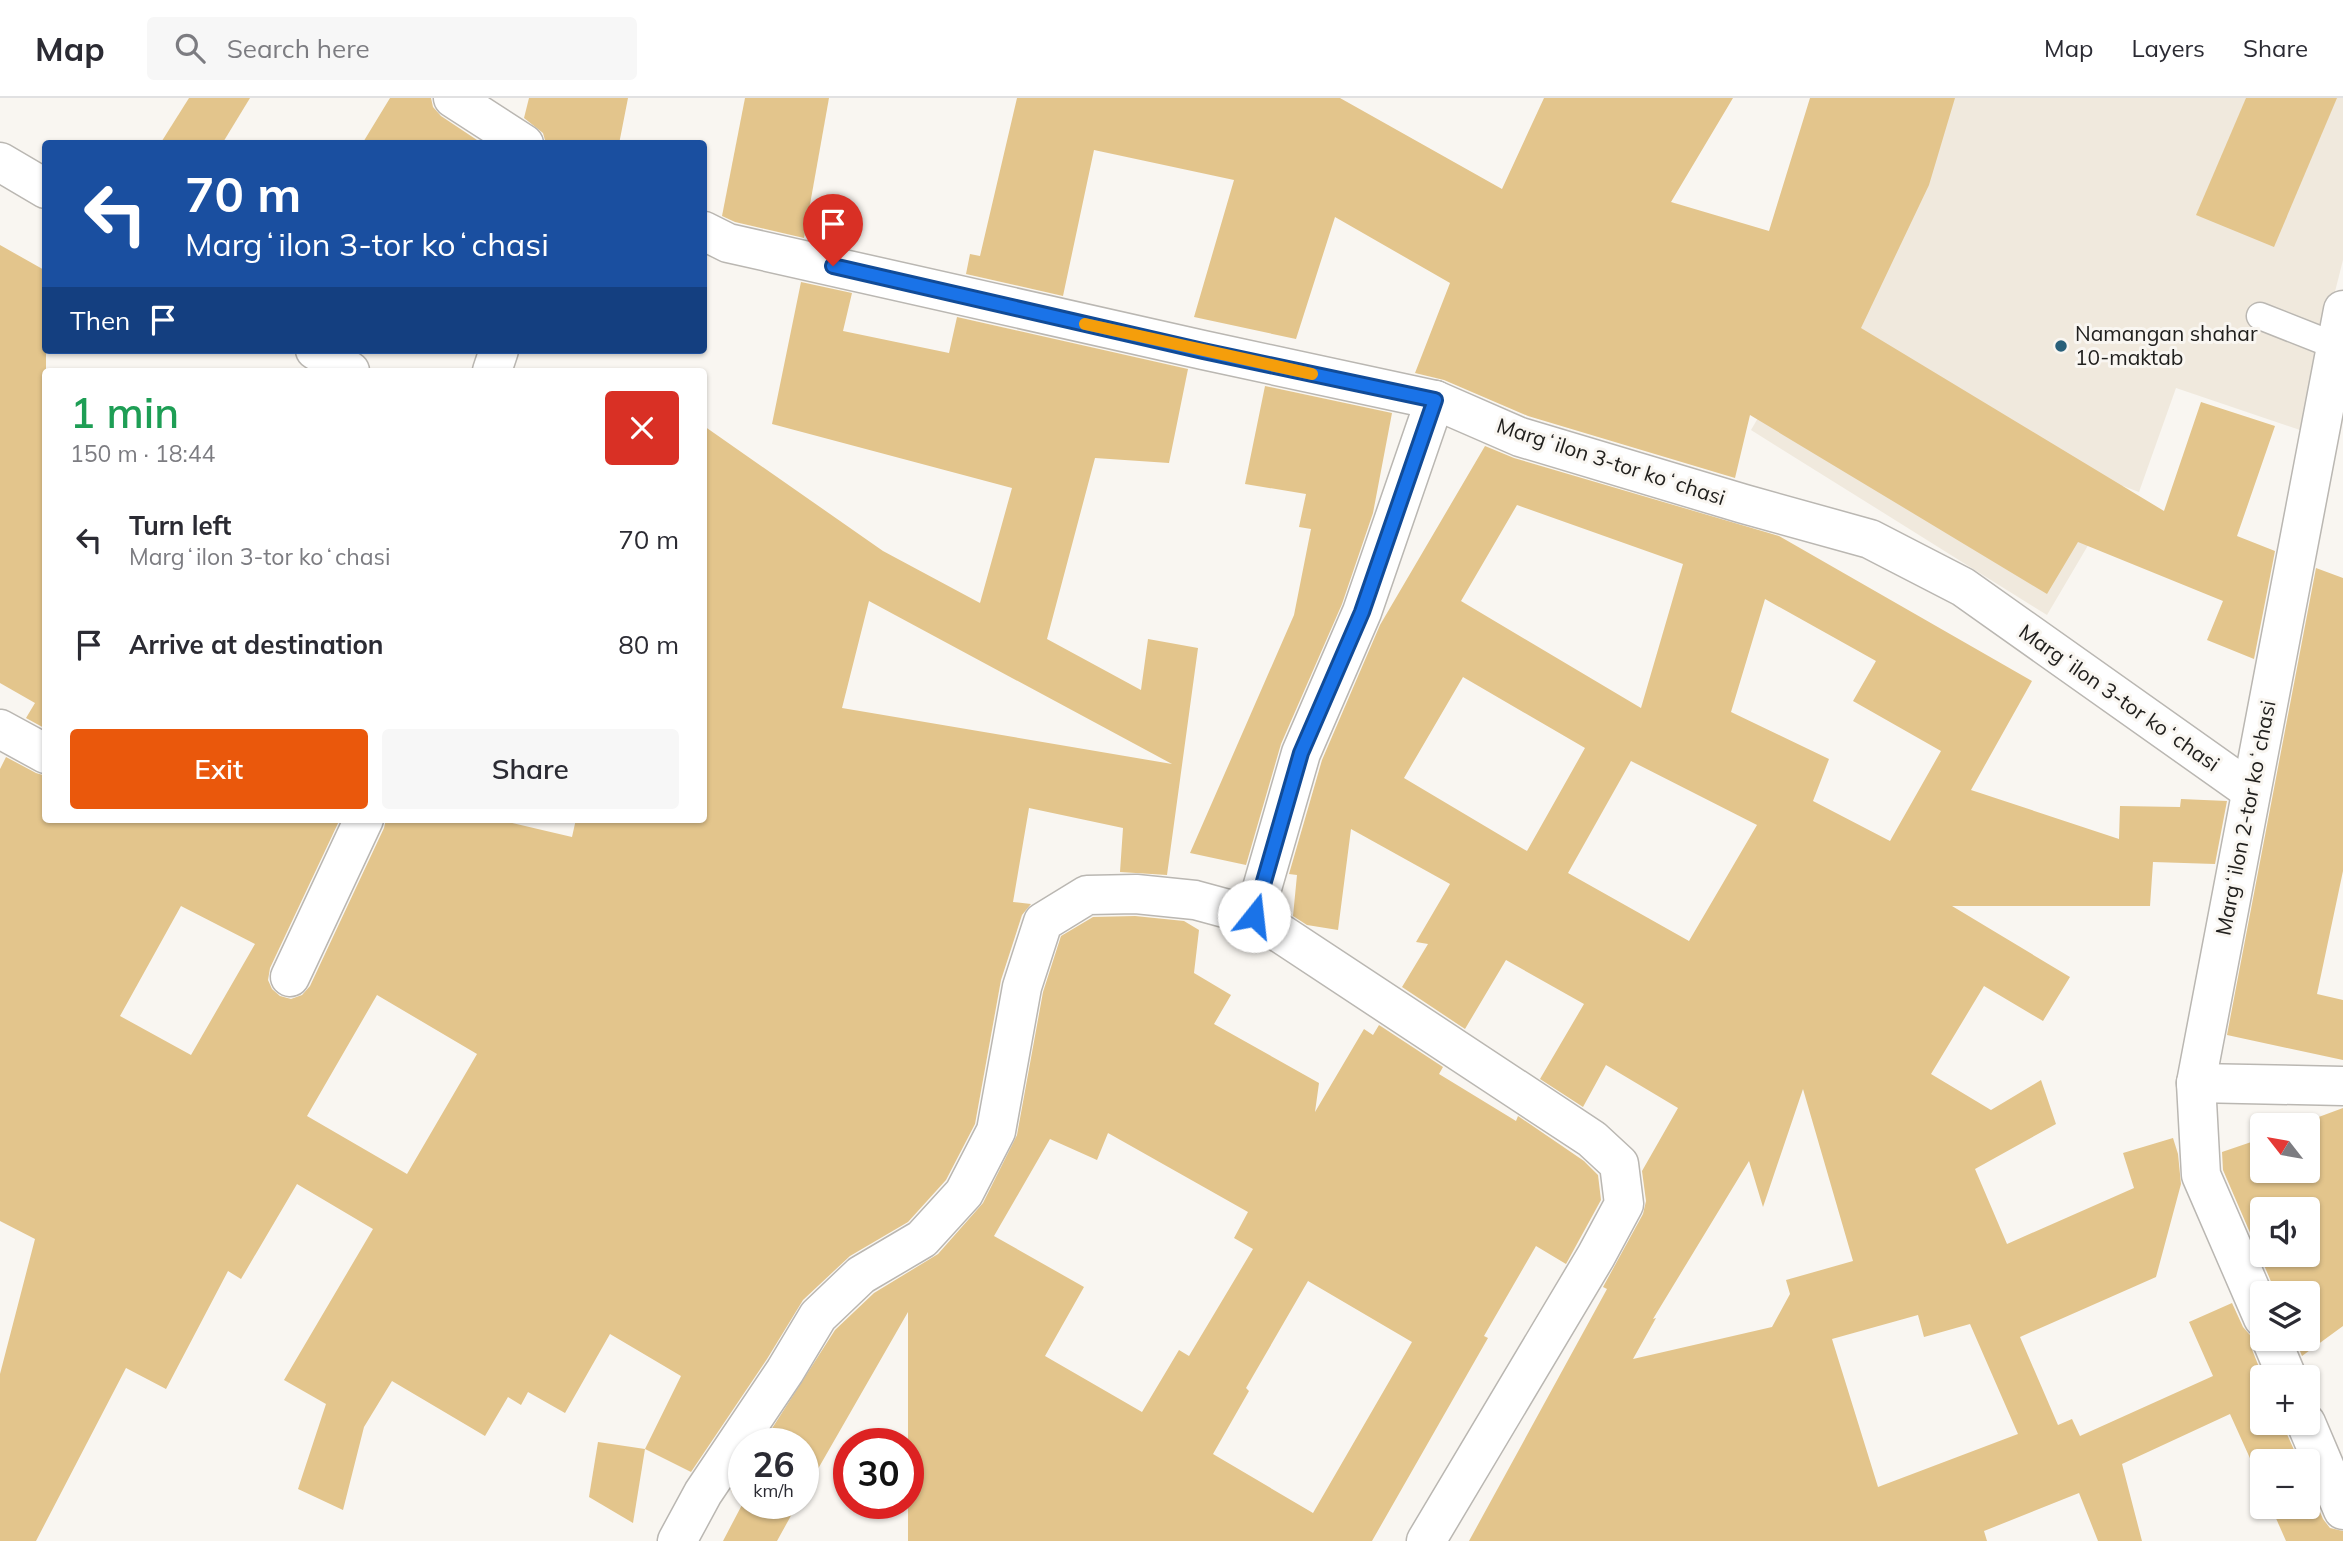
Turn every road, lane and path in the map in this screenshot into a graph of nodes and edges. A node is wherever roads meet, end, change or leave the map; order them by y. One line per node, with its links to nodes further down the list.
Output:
1 (453, 98): 2 (street)
2 (518, 140)
3 (0, 162): 4 (street)
4 (42, 187)
5 (707, 233): 11 (street, Margʻilon 3-tor koʻchasi)
6 (2343, 310): 8 (street, Margʻilon 2-tor koʻchasi)
7 (2260, 316): 8 (lane)
8 (2336, 346): 14 (street, Margʻilon 2-tor koʻchasi)
9 (322, 354): 10 (street)
10 (345, 368)
11 (1435, 400): 14 (street, Margʻilon 3-tor koʻchasi); 16 (street)
12 (0, 729): 13 (street)
13 (42, 752)
14 (2251, 791): 18 (street, Margʻilon 2-tor koʻchasi)
15 (362, 823): 17 (street)
16 (1254, 916): 23 (street); 24 (street)
17 (290, 977)
18 (2196, 1083): 19 (street); 20 (street, Margʻilon 2-tor koʻchasi)
19 (2343, 1086)
20 (2250, 1288)
21 (2311, 1435): 22 (street)
22 (2343, 1510)
23 (677, 1541)
24 (1426, 1541)

